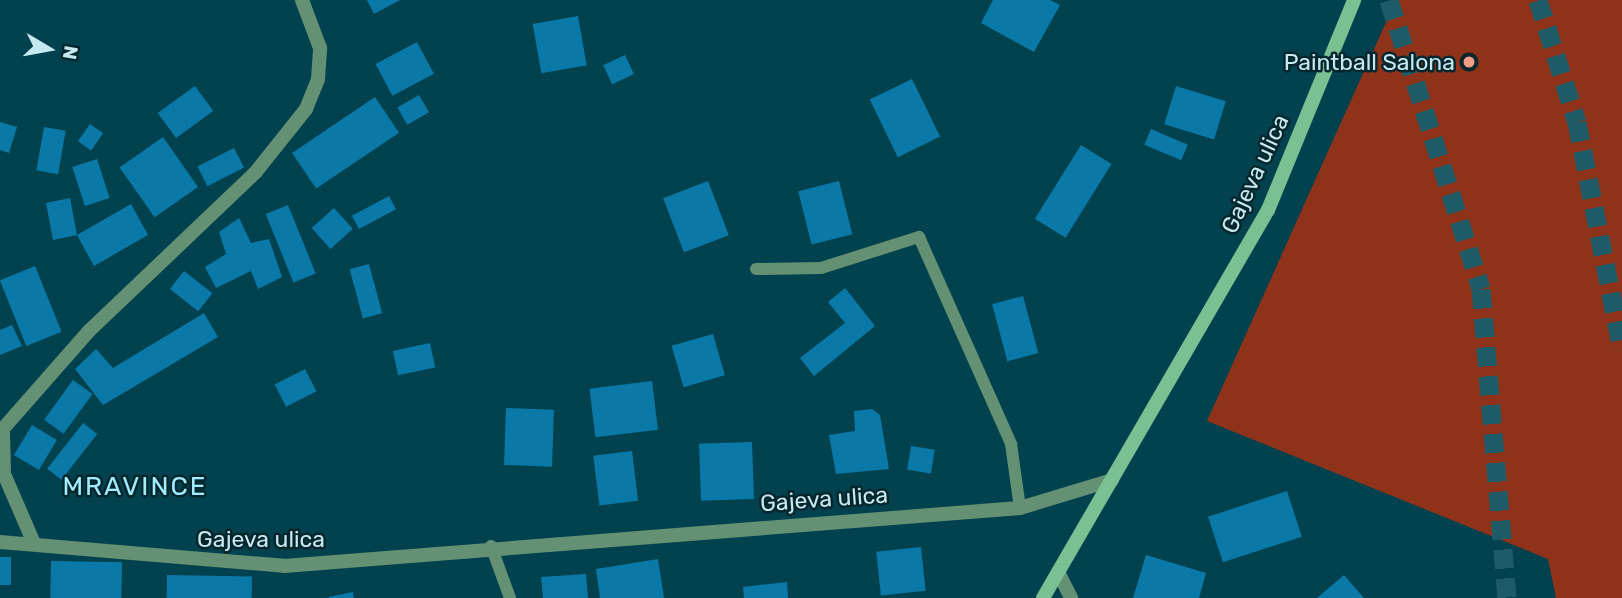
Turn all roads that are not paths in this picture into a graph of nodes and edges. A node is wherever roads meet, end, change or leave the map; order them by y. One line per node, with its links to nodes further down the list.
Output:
1 (302, 0): 4 (street)
2 (1354, 0): 5 (main road, Gajeva ulica)
3 (756, 269): 6 (lane)
4 (1, 432): 7 (street)
5 (1112, 480): 6 (street, Gajeva ulica); 10 (main road)
6 (1020, 508): 9 (street, Gajeva ulica)
7 (33, 541): 8 (street, Gajeva ulica); 9 (street, Gajeva ulica)
8 (0, 542)
9 (491, 546): 11 (lane)
10 (1058, 572): 12 (main road); 13 (street)
11 (510, 598)
12 (1043, 598)
13 (1071, 598)

